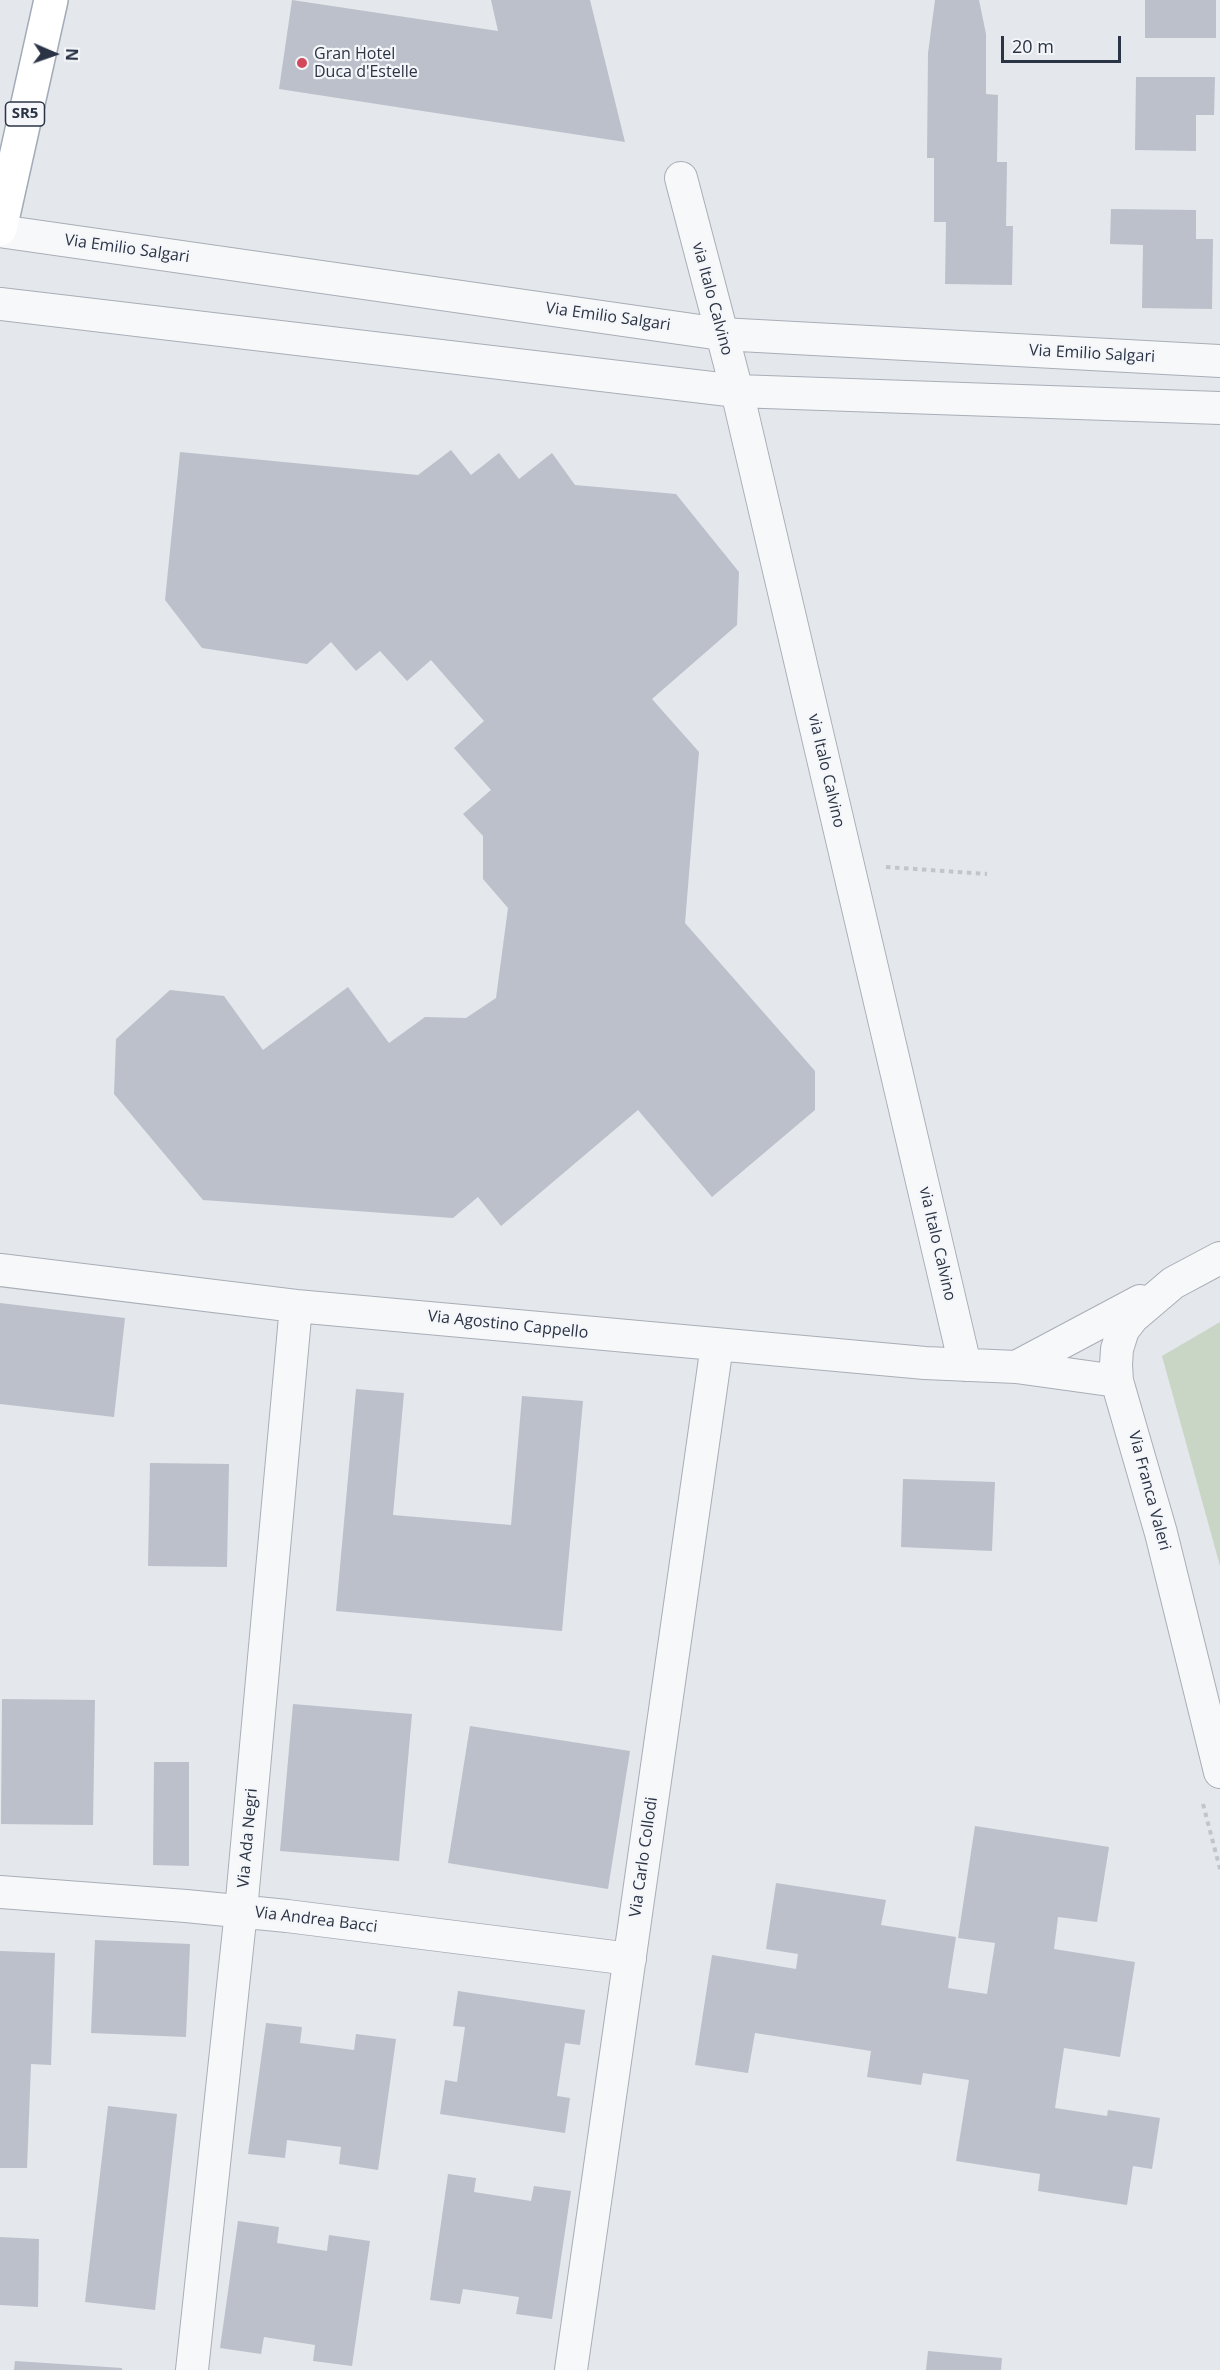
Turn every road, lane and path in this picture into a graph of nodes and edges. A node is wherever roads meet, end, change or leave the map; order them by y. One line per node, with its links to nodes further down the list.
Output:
1 (51, 0): 3 (main road, SR5)
2 (681, 178): 5 (street, via Italo Calvino)
3 (0, 230): 5 (street, Via Emilio Salgari)
4 (0, 304): 7 (street)
5 (721, 333): 6 (street, Via Emilio Salgari); 7 (street, via Italo Calvino)
6 (1220, 361)
7 (737, 391): 8 (street); 9 (street, via Italo Calvino)
8 (1220, 408)
9 (848, 864): 10 (path); 16 (street, via Italo Calvino)
10 (987, 874)
11 (1220, 1258): 13 (street, Via Franca Valeri)
12 (0, 1270): 14 (street, Via Agostino Cappello)
13 (1173, 1283): 17 (street); 18 (street, Via Franca Valeri)
14 (296, 1306): 15 (street, Via Agostino Cappello); 21 (street, Via Ada Negri)
15 (717, 1345): 16 (street, Via Agostino Cappello); 22 (street, Via Carlo Collodi)
16 (965, 1365): 17 (street, Via Agostino Cappello)
17 (1016, 1367): 18 (street, Via Agostino Cappello)
18 (1117, 1381): 19 (street, Via Franca Valeri)
19 (1220, 1772)
20 (0, 1892): 21 (street, Via Andrea Bacci)
21 (241, 1911): 22 (street, Via Andrea Bacci); 23 (street, Via Ada Negri)
22 (630, 1959): 24 (street, Via Carlo Collodi)
23 (192, 2370)
24 (571, 2370)

